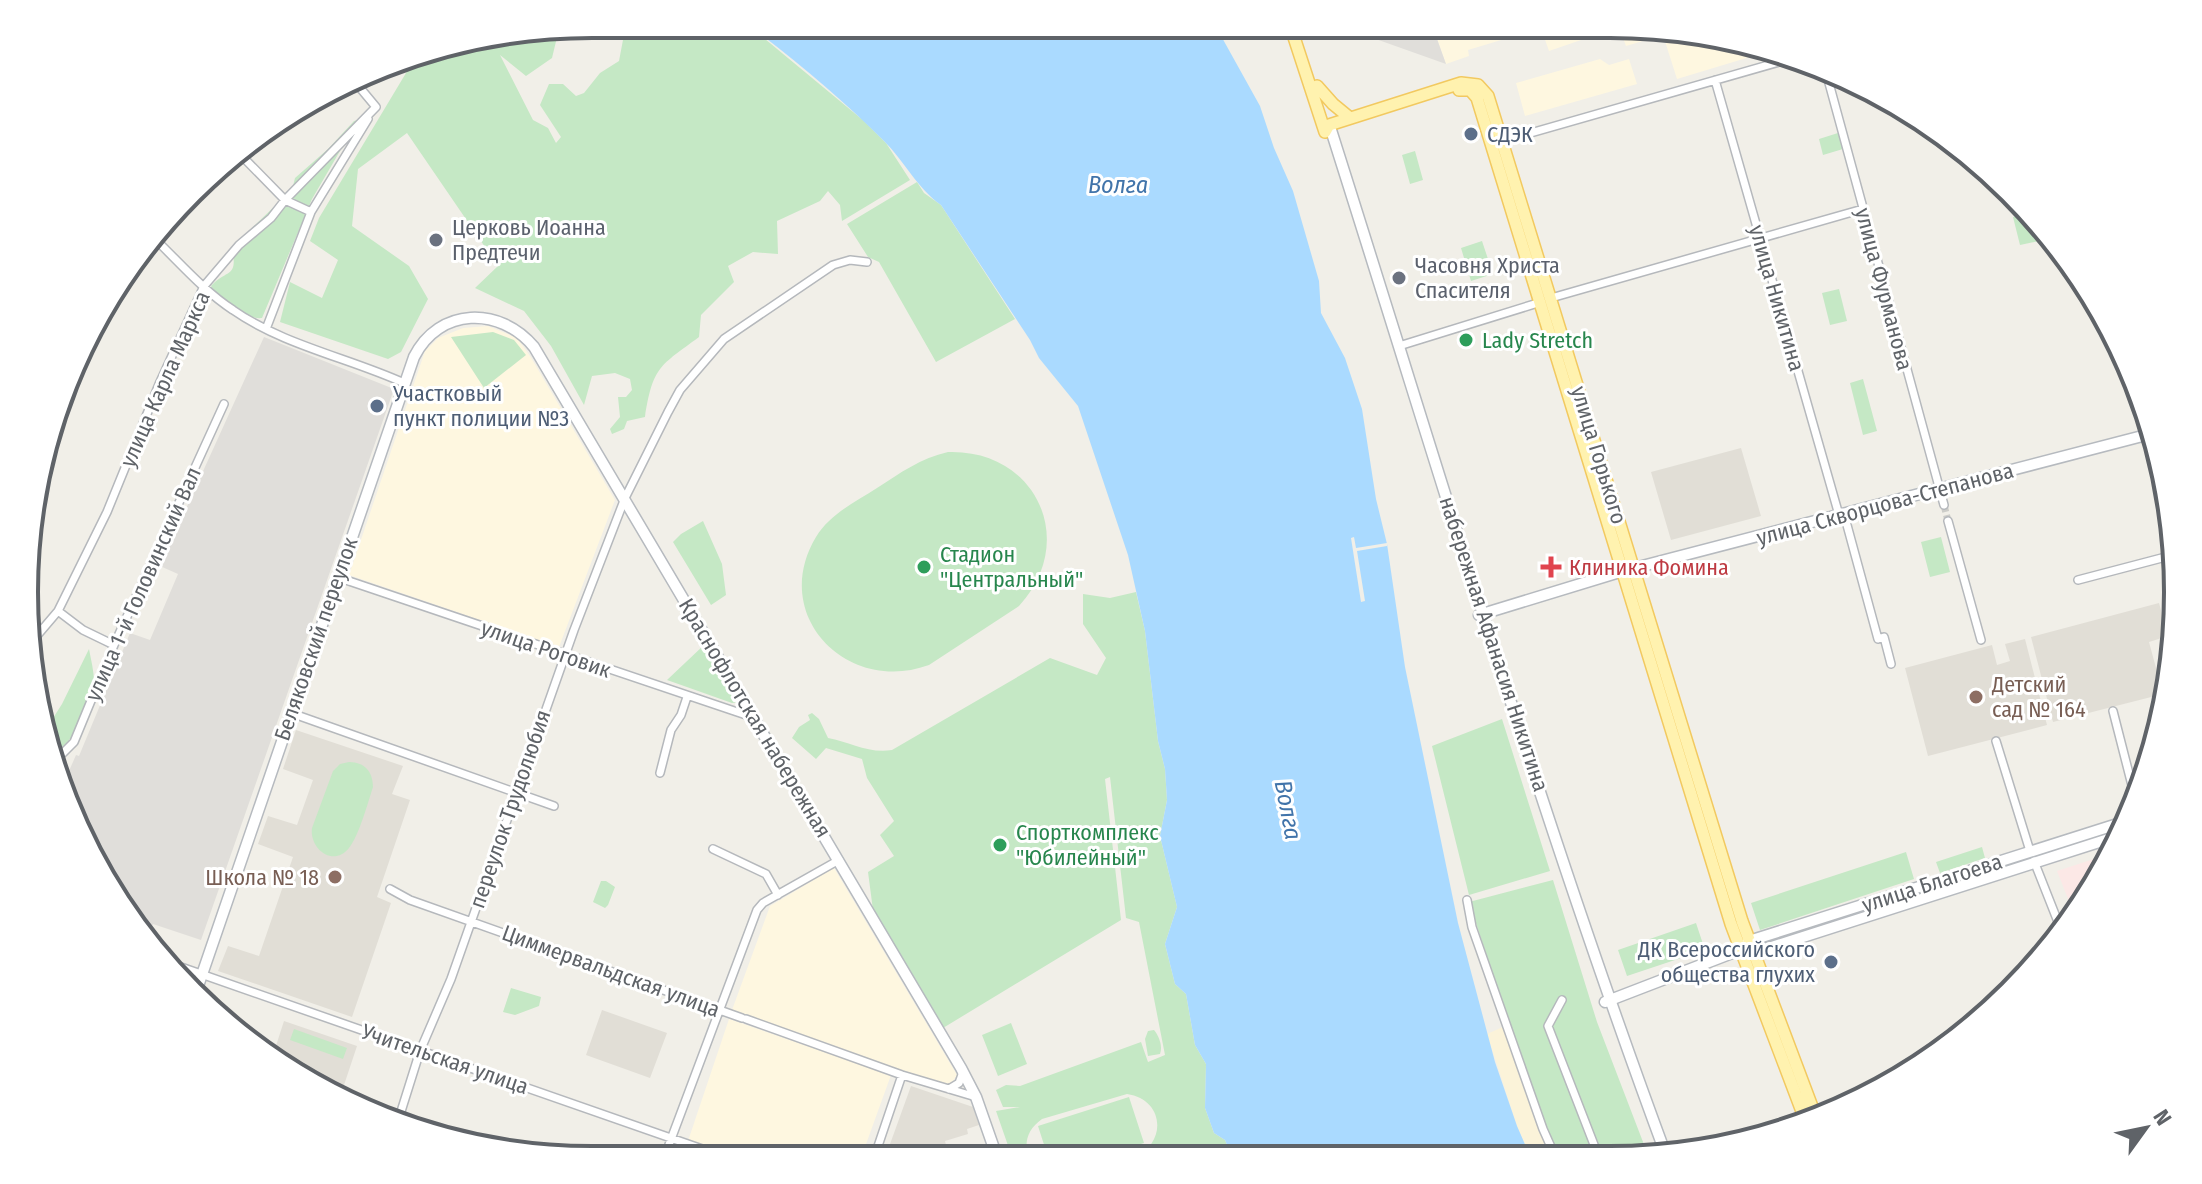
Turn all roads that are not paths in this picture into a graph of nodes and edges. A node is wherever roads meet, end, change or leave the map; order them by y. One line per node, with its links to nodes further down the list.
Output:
1 (1295, 38): 10 (main road)
2 (1301, 38): 6 (main road)
3 (1775, 63): 4 (street)
4 (1715, 80): 11 (street); 16 (street, улица Никитина)
5 (1829, 83): 14 (street, улица Фурманова)
6 (1317, 86): 9 (main road); 10 (main road)
7 (361, 89): 8 (street)
8 (376, 107): 13 (street, улица Карла Маркса); 15 (street)
9 (1350, 118): 10 (main road, улица Горького); 11 (main road, улица Горького)
10 (1329, 129): 11 (main road, улица Горького); 23 (street, набережная Афанасия Никитина); 37 (street, набережная Афанасия Никитина)
11 (1497, 142): 20 (main road, улица Горького)
12 (246, 160): 13 (street)
13 (285, 200): 15 (street); 19 (street, улица Карла Маркса)
14 (1863, 209): 16 (street); 27 (street, улица Фурманова)
15 (311, 212): 22 (street)
16 (1760, 238): 20 (street); 30 (street, улица Никитина)
17 (161, 244): 19 (street)
18 (867, 262): 28 (street, переулок Трудолюбия)
19 (204, 286): 22 (street); 36 (street, улица Карла Маркса)
20 (1546, 300): 23 (street); 33 (main road, улица Горького)
21 (472, 316): 24 (street, Беляковский переулок); 28 (street, Краснофлотская набережная)
22 (266, 329): 24 (street)
23 (1399, 346): 37 (street, набережная Афанасия Никитина)
24 (404, 383): 34 (street, Беляковский переулок)
25 (224, 404): 40 (street, улица 1-й Головинский Вал)
26 (2141, 436): 27 (street, улица Скворцова-Степанова)
27 (1939, 489): 29 (street, улица Фурманова); 30 (street, улица Скворцова-Степанова)
28 (625, 498): 41 (street, переулок Трудолюбия); 46 (street, Краснофлотская набережная)
29 (1944, 505)
30 (1841, 515): 33 (street, улица Скворцова-Степанова); 42 (street, улица Никитина)
31 (1948, 521): 39 (street)
32 (2163, 558): 35 (street)
33 (1629, 570): 37 (street, улица Скворцова-Степанова); 63 (main road, улица Горького)
34 (337, 577): 41 (street, улица Роговик); 45 (street, Беляковский переулок)
35 (2078, 580)
36 (58, 611): 38 (street, улица Карла Маркса); 40 (street)
37 (1480, 614): 68 (street, набережная Афанасия Никитина)
38 (40, 633)
39 (1981, 640)
40 (114, 645): 48 (street, улица 1-й Головинский Вал)
41 (564, 655): 43 (street, улица Роговик); 51 (street, переулок Трудолюбия)
42 (1891, 664)
43 (687, 697): 46 (street, улица Роговик); 49 (street)
44 (2113, 711): 50 (street)
45 (291, 713): 51 (street); 65 (street, Беляковский переулок)
46 (755, 718): 57 (street, Краснофлотская набережная)
47 (1996, 741): 56 (street)
48 (62, 753)
49 (660, 773)
50 (2131, 781)
51 (516, 792): 52 (street); 62 (street, переулок Трудолюбия)
52 (554, 806)
53 (2112, 827): 56 (street, улица Благоева)
54 (2106, 838): 56 (street, улица Благоева)
55 (713, 849): 59 (street)
56 (2032, 856): 61 (street); 63 (street, улица Благоева)
57 (839, 860): 59 (street); 71 (street, Краснофлотская набережная)
58 (390, 889): 62 (street, Циммервальдская улица)
59 (778, 895): 69 (street)
60 (1467, 900): 85 (street)
61 (2057, 919)
62 (471, 921): 69 (street, Циммервальдская улица); 70 (street, переулок Трудолюбия)
63 (1748, 948): 68 (street, улица Благоева); 75 (main road, улица Горького); 76 (main road, улица Горького)
64 (186, 968): 65 (street, Учительская улица)
65 (202, 974): 66 (street, Беляковский переулок); 70 (street, Учительская улица)
66 (199, 983)
67 (1562, 1000): 86 (street)
68 (1606, 1002): 79 (street, набережная Афанасия Никитина); 80 (street, набережная Афанасия Никитина)
69 (718, 1010): 72 (street, Циммервальдская улица); 78 (street)
70 (420, 1051): 77 (street, переулок Трудолюбия); 78 (street, Учительская улица)
71 (963, 1072): 73 (street); 74 (street, Краснофлотская набережная)
72 (902, 1075): 73 (street, Циммервальдская улица); 83 (street)
73 (949, 1089): 74 (street, Циммервальдская улица)
74 (976, 1097): 84 (street, Краснофлотская набережная)
75 (1812, 1108)
76 (1802, 1111)
77 (401, 1112)
78 (672, 1138): 81 (street); 82 (street, Учительская улица)
79 (1661, 1143)
80 (1655, 1144)
81 (669, 1146)
82 (694, 1146)
83 (878, 1146)
84 (993, 1146)
85 (1551, 1146)
86 (1595, 1146)

